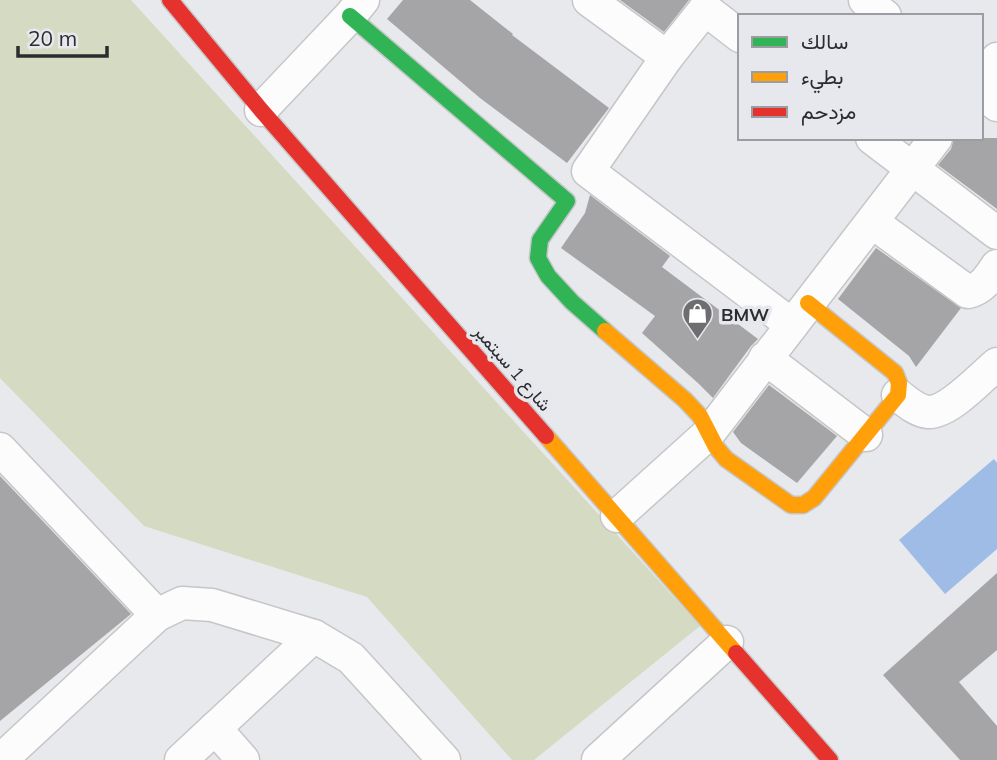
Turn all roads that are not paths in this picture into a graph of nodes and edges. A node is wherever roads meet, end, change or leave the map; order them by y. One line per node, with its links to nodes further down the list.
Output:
1 (170, 0): 11 (main road, شارع 1 سبتمبر)
2 (589, 0): 8 (street)
3 (865, 0): 6 (street)
4 (708, 4): 7 (street); 8 (street)
5 (356, 8): 11 (street); 16 (main road)
6 (882, 14)
7 (738, 34)
8 (667, 57): 15 (street)
9 (997, 59): 10 (street)
10 (983, 76)
11 (261, 110): 27 (main road, شارع 1 سبتمبر)
12 (875, 140): 14 (street)
13 (935, 140): 14 (street)
14 (913, 170): 17 (street); 18 (street)
15 (588, 171): 16 (street); 20 (street)
16 (567, 201): 24 (main road)
17 (872, 222): 19 (street); 20 (street)
18 (997, 233)
19 (997, 266)
20 (800, 314): 21 (street); 23 (main road)
21 (765, 358): 24 (street); 25 (street)
22 (997, 364): 23 (street)
23 (898, 395): 25 (main road)
24 (709, 433): 25 (main road); 27 (street)
25 (866, 435)
26 (0, 449): 28 (street)
27 (617, 516): 30 (main road, شارع 1 سبتمبر)
28 (157, 615): 29 (street); 32 (street)
29 (314, 636): 31 (street); 35 (street)
30 (727, 642): 36 (street); 37 (main road, شارع 1 سبتمبر)
31 (215, 729): 33 (street); 34 (street)
32 (1, 760)
33 (181, 760)
34 (243, 760)
35 (443, 760)
36 (598, 760)
37 (830, 760)

